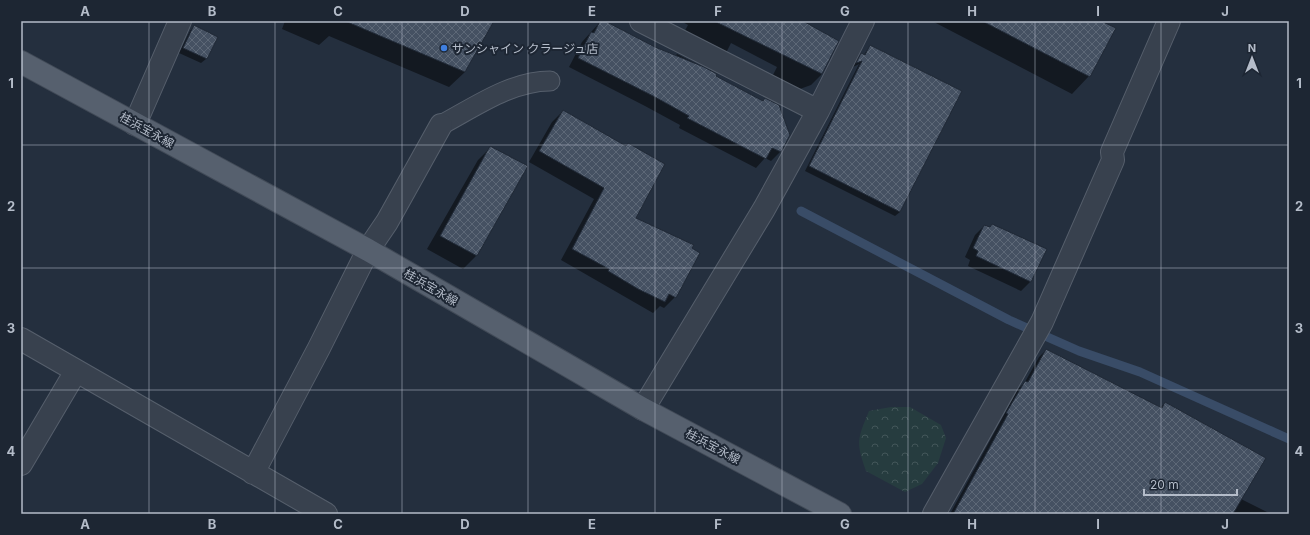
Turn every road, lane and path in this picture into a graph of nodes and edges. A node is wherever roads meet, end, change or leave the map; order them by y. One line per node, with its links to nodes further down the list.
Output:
1 (180, 21): 8 (street)
2 (641, 21): 7 (street)
3 (863, 21): 7 (street)
4 (1169, 21): 18 (street)
5 (21, 62): 8 (main road, 桂浜宝永線)
6 (550, 81): 9 (lane)
7 (818, 111): 13 (street)
8 (135, 124): 10 (main road, 桂浜宝永線)
9 (441, 125): 10 (street)
10 (368, 250): 13 (main road, 桂浜宝永線); 15 (street)
11 (21, 340): 12 (street)
12 (76, 371): 14 (street); 15 (street)
13 (643, 409): 17 (main road, 桂浜宝永線)
14 (21, 464)
15 (253, 473): 16 (street)
16 (326, 514)
17 (840, 514)
18 (934, 514)

